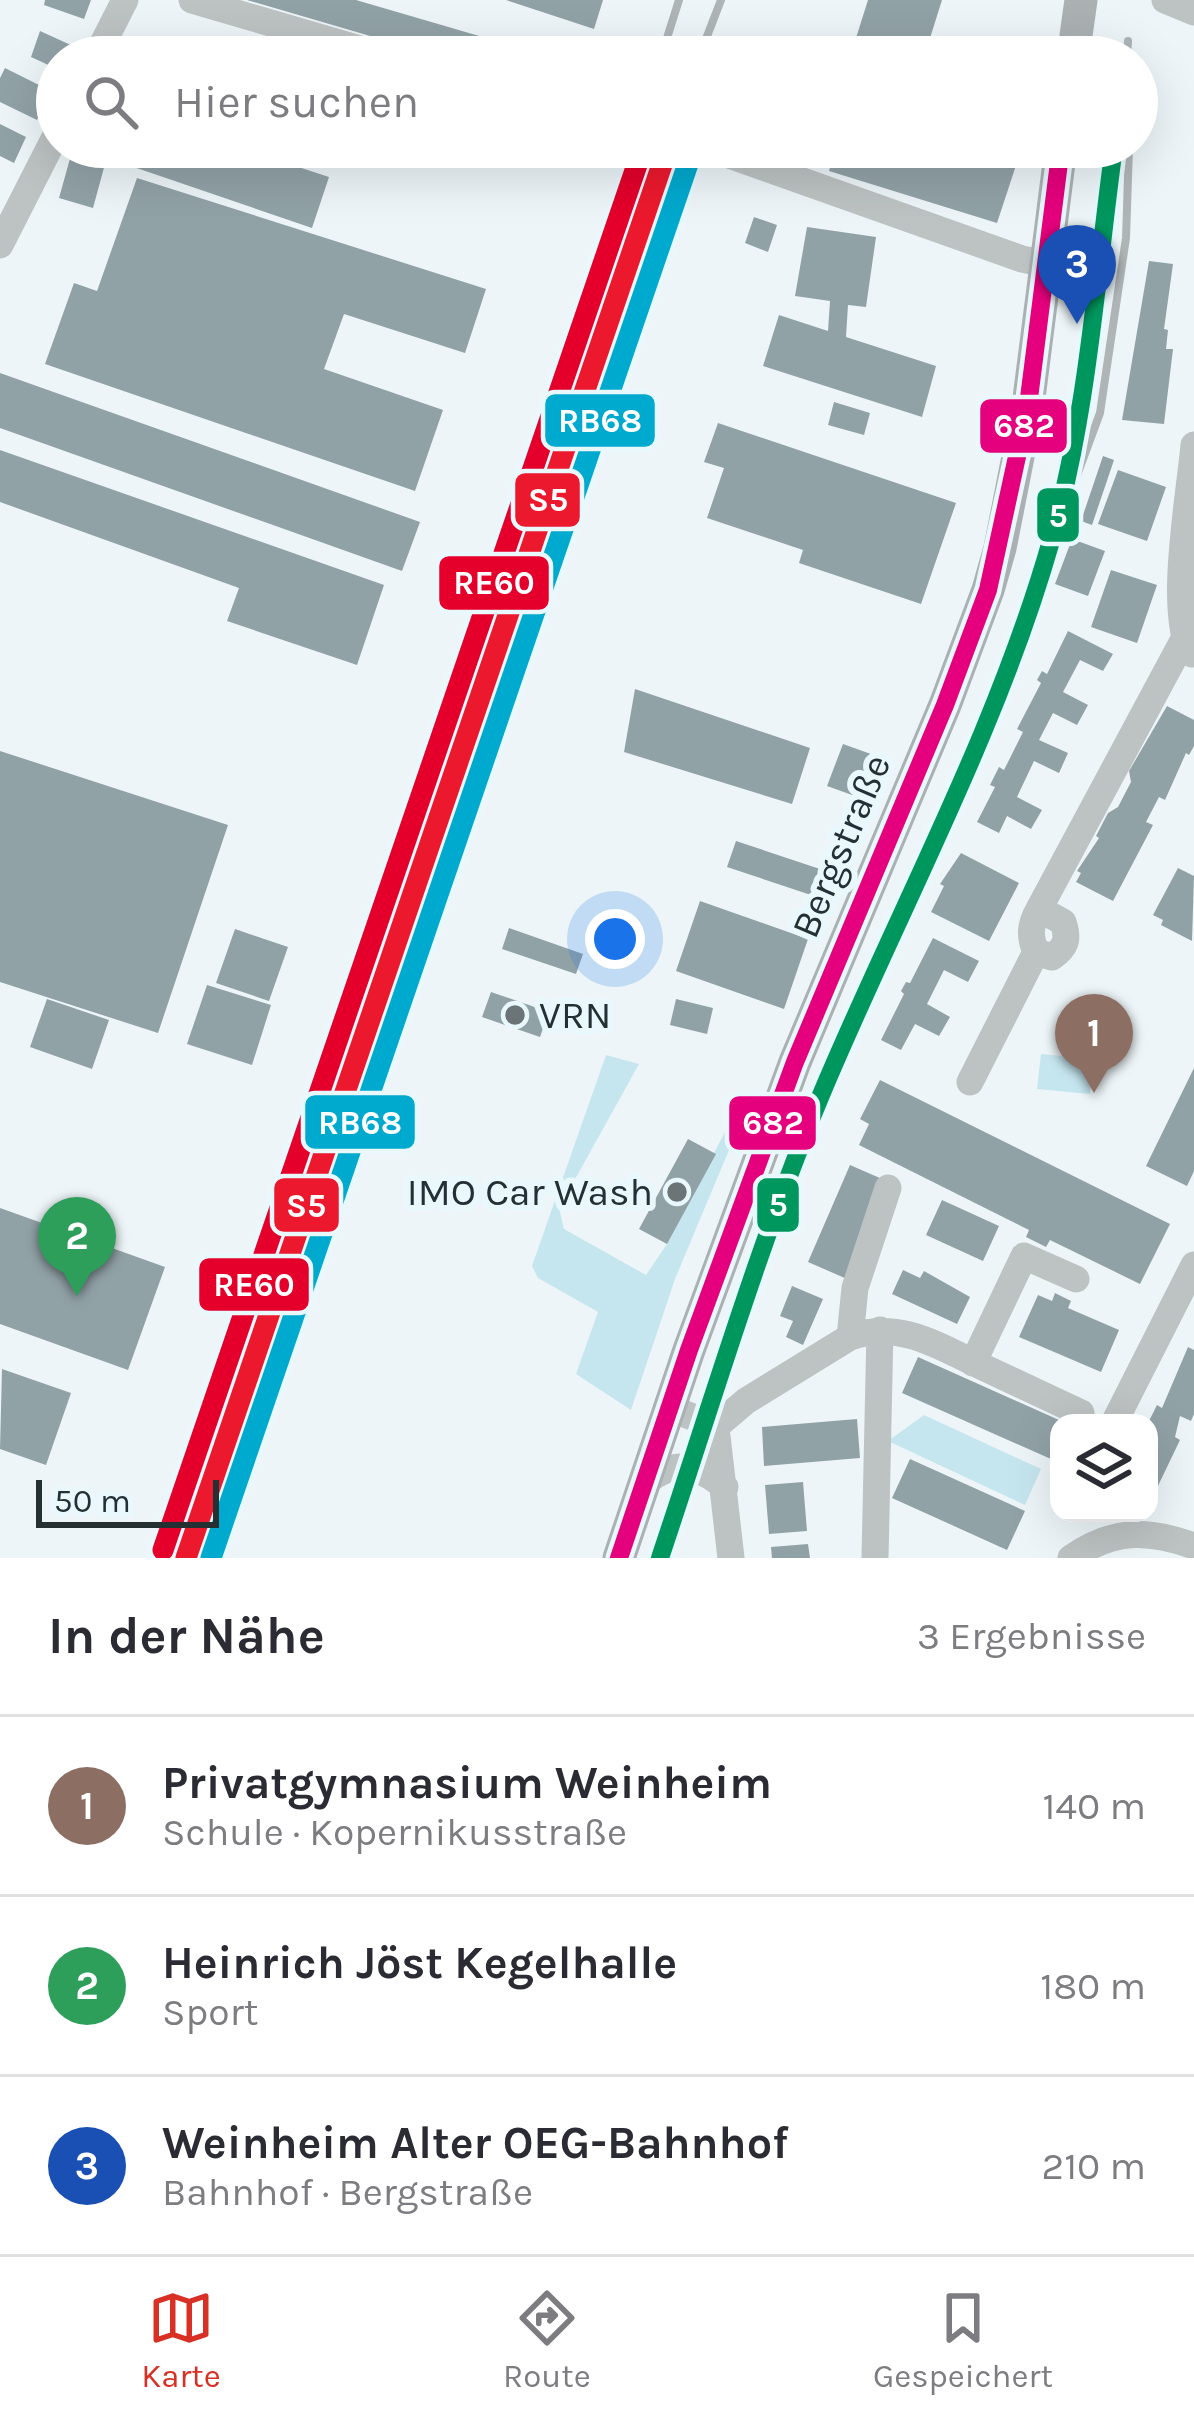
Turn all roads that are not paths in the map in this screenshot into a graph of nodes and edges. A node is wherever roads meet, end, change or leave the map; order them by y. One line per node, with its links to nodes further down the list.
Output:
1 (124, 0): 6 (street)
2 (192, 0): 7 (street)
3 (1082, 0): 8 (main road)
4 (1165, 0): 5 (street)
5 (1194, 12)
6 (106, 36)
7 (315, 36)
8 (1076, 36)
9 (39, 168): 12 (street)
10 (766, 168): 13 (street)
11 (1058, 168): 13 (main road, Bergstraße)
12 (0, 245)
13 (1046, 264): 23 (main road, Bergstraße)
14 (1194, 445): 15 (street)
15 (1189, 649): 16 (street)
16 (970, 1082)
17 (887, 1188): 21 (street)
18 (1194, 1265): 25 (street)
19 (1076, 1279): 22 (street)
20 (880, 1330): 21 (street); 22 (street); 34 (street)
21 (850, 1337): 26 (street)
22 (973, 1363): 24 (street)
23 (669, 1408): 26 (street); 27 (main road, Bergstraße)
24 (1081, 1413)
25 (1119, 1414)
26 (713, 1429): 28 (street)
27 (643, 1484): 28 (street); 32 (main road, Bergstraße)
28 (725, 1486): 33 (street)
29 (1089, 1522): 30 (street)
30 (1096, 1540): 31 (street); 35 (street)
31 (1194, 1546)
32 (619, 1558)
33 (731, 1558)
34 (875, 1558)
35 (1071, 1558)

